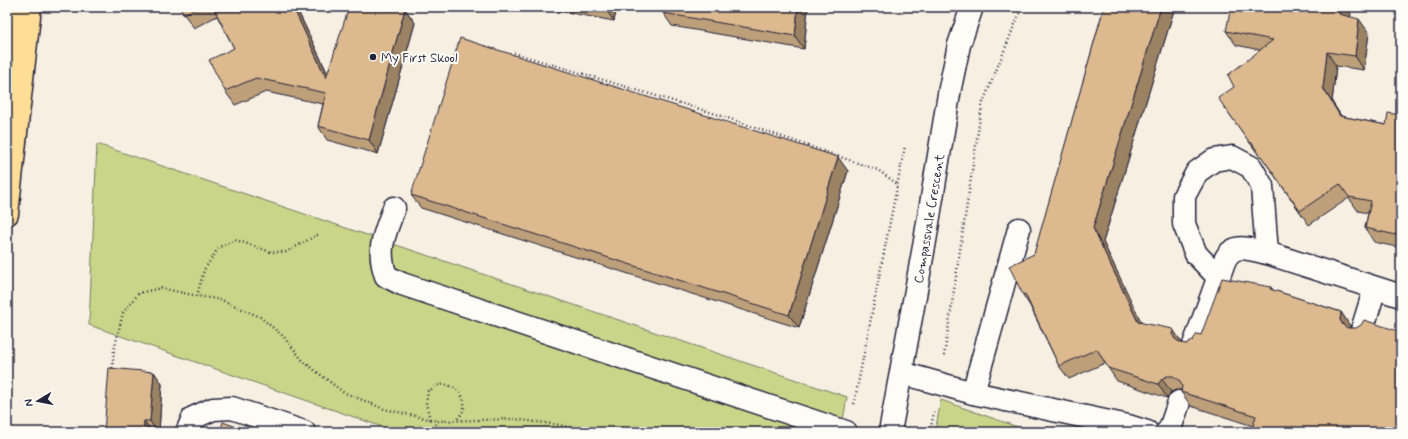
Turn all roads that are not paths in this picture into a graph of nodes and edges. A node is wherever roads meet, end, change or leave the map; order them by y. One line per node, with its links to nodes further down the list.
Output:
1 (20, 7): 4 (highway)
2 (30, 7): 6 (highway)
3 (972, 7): 14 (street, Compassvale Crescent)
4 (7, 51)
5 (394, 208): 19 (street)
6 (7, 214)
7 (1019, 229): 15 (street)
8 (1267, 253): 9 (street); 9 (street); 10 (street)
9 (1218, 277): 13 (street)
10 (1375, 288): 11 (street); 12 (street)
11 (1401, 296)
12 (1362, 330)
13 (1194, 345)
14 (902, 373): 15 (street); 20 (street, Compassvale Crescent)
15 (973, 393): 21 (street)
16 (1179, 402): 22 (street)
17 (187, 432): 18 (street)
18 (304, 432)
19 (846, 432)
20 (890, 432)
21 (1147, 432)
22 (1167, 432)

